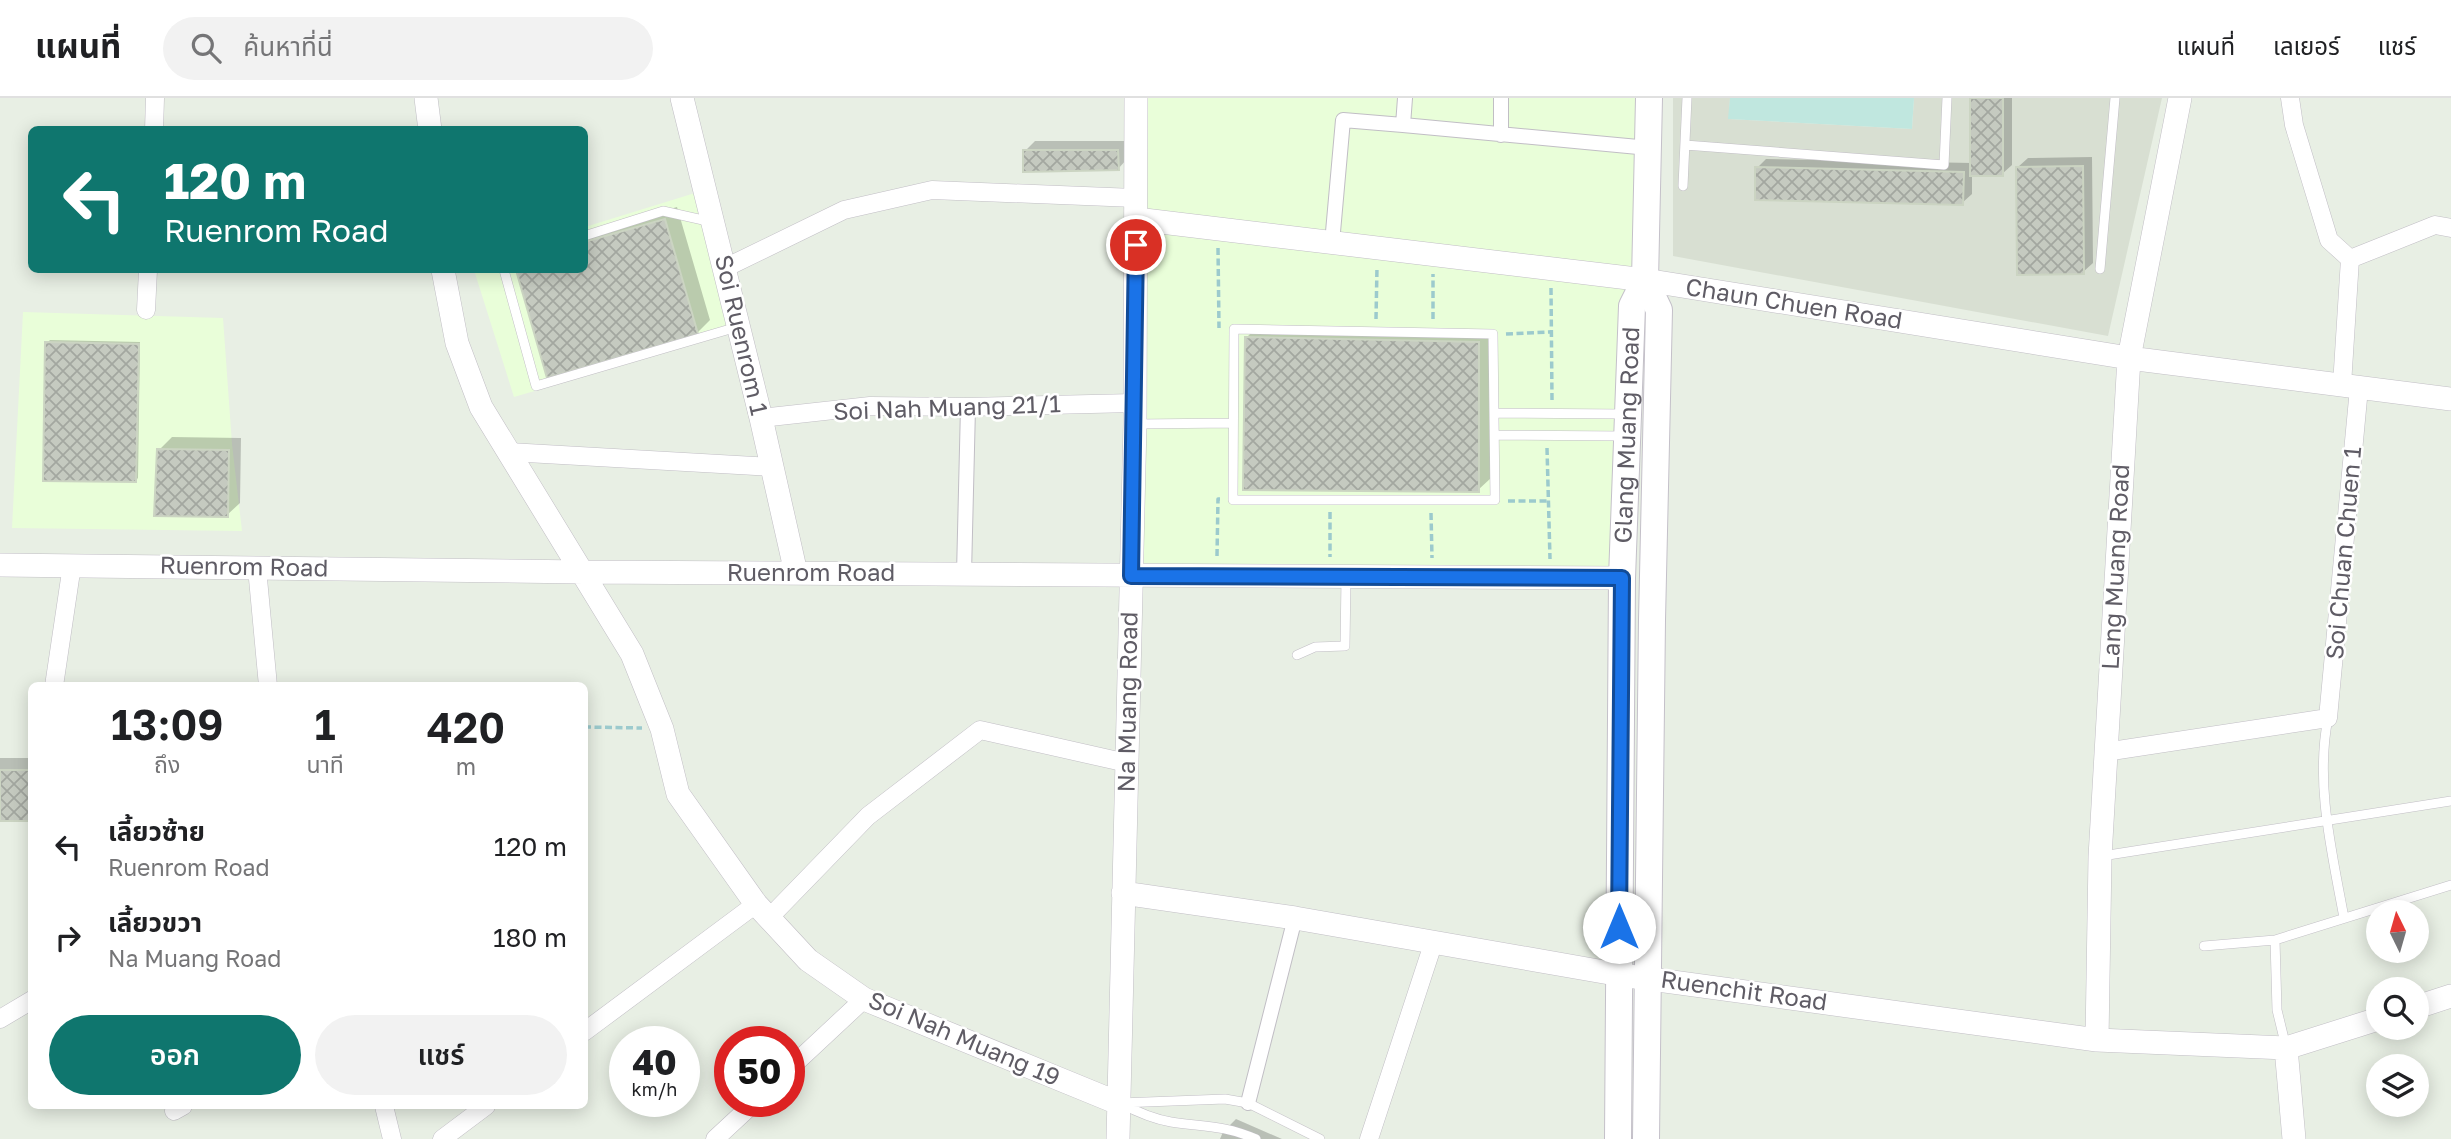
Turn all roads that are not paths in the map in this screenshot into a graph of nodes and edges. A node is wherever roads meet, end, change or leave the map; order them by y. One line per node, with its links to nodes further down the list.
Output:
1 (155, 98): 14 (street)
2 (426, 98): 15 (street)
3 (682, 98): 21 (street, Soi Ruenrom 1)
4 (1136, 98): 20 (street, Na Muang Road)
5 (1405, 98): 13 (street)
6 (1502, 98): 16 (street)
7 (1648, 98): 18 (main road, Glang Muang Road)
8 (1687, 98): 17 (lane)
9 (1948, 98): 17 (lane)
10 (2115, 98): 27 (lane)
11 (2180, 98): 34 (street, Lang Muang Road)
12 (2290, 98): 25 (street)
13 (1403, 125): 16 (street); 24 (street)
14 (154, 126)
15 (429, 126)
16 (1501, 135): 18 (street)
17 (1685, 145): 19 (lane)
18 (1649, 148): 31 (main road, Glang Muang Road)
19 (1683, 187)
20 (1136, 208): 24 (street, Chaun Chuen Road); 26 (street); 38 (street, Na Muang Road)
21 (713, 219): 23 (lane); 26 (street, Soi Ruenrom 1)
22 (2451, 228): 25 (street)
23 (588, 235)
24 (1332, 243): 31 (street, Chaun Chuen Road)
25 (2350, 259): 35 (street, Soi Chuan Chuen 1)
26 (725, 268): 33 (street, Soi Ruenrom 1)
27 (2100, 269)
28 (148, 273): 32 (street)
29 (444, 273): 44 (street, Soi Nah Muang 19)
30 (505, 273): 33 (lane)
31 (1645, 280): 34 (street, Chaun Chuen Road); 42 (main road, Glang Muang Road); 55 (main road, Glang Muang Road)
32 (146, 310)
33 (739, 326): 40 (street, Soi Ruenrom 1)
34 (2129, 358): 35 (street, Chaun Chuen Road); 60 (street, Lang Muang Road)
35 (2351, 387): 36 (street, Chaun Chuen Road); 59 (street, Soi Chuan Chuen 1)
36 (2451, 399)
37 (968, 407): 38 (street, Soi Nah Muang 21/1); 40 (street, Soi Nah Muang 21/1); 51 (street)
38 (1134, 413): 41 (lane); 52 (street, Na Muang Road)
39 (1494, 414): 41 (lane); 42 (lane); 43 (lane)
40 (761, 418): 45 (street, Soi Ruenrom 1)
41 (1233, 423): 43 (lane)
42 (1627, 425): 43 (lane); 54 (main road, Glang Muang Road)
43 (1495, 435)
44 (509, 452): 45 (street); 49 (street, Soi Nah Muang 19)
45 (772, 467): 50 (street, Soi Ruenrom 1)
46 (0, 565): 47 (street, Ruenrom Road)
47 (72, 565): 48 (street, Ruenrom Road); 57 (street)
48 (257, 568): 49 (street, Ruenrom Road); 58 (street)
49 (584, 572): 50 (street, Ruenrom Road); 67 (street, Soi Nah Muang 19)
50 (796, 573): 51 (street, Ruenrom Road)
51 (964, 574): 52 (street, Ruenrom Road)
52 (1131, 576): 53 (street, Ruenrom Road); 61 (street, Na Muang Road)
53 (1338, 577): 54 (street, Ruenrom Road); 56 (lane)
54 (1622, 578): 55 (main road); 73 (main road, Glang Muang Road)
55 (1654, 580): 74 (main road, Glang Muang Road)
56 (1297, 654)
57 (55, 682)
58 (268, 682)
59 (2328, 718): 60 (street); 63 (lane)
60 (2105, 752): 64 (street, Lang Muang Road)
61 (1127, 763): 66 (street, Na Muang Road); 67 (street)
62 (2451, 801): 63 (lane)
63 (2327, 820): 64 (lane); 69 (lane)
64 (2100, 857): 82 (street, Lang Muang Road)
65 (2451, 885): 69 (lane)
66 (1123, 892): 68 (street, Ruenchit Road); 85 (street, Na Muang Road)
67 (763, 911): 76 (street, Soi Nah Muang 19); 81 (street)
68 (1295, 918): 71 (street, Ruenchit Road); 86 (street)
69 (2344, 918): 70 (lane)
70 (2274, 940): 72 (lane); 83 (lane)
71 (1434, 941): 73 (street, Ruenchit Road); 96 (street)
72 (2204, 946)
73 (1621, 975): 74 (street, Ruenchit Road); 97 (main road, Glang Muang Road)
74 (1647, 978): 82 (street, Ruenchit Road); 98 (main road, Glang Muang Road)
75 (2451, 996): 78 (street)
76 (864, 999): 84 (street); 85 (street, Soi Nah Muang 19)
77 (28, 1002): 79 (street)
78 (2429, 1003)
79 (0, 1019)
80 (2366, 1023): 83 (street)
81 (588, 1029)
82 (2097, 1040): 83 (street, Ruenchit Road)
83 (2287, 1048): 99 (street)
84 (805, 1054)
85 (1118, 1103): 86 (lane); 93 (street, Na Muang Road); 94 (lane)
86 (1248, 1103): 95 (lane)
87 (385, 1109): 90 (street)
88 (482, 1109): 91 (street)
89 (739, 1117): 92 (street)
90 (392, 1139)
91 (442, 1139)
92 (715, 1139)
93 (1118, 1139)
94 (1256, 1139)
95 (1320, 1139)
96 (1369, 1139)
97 (1618, 1139)
98 (1646, 1139)
99 (2294, 1139)

